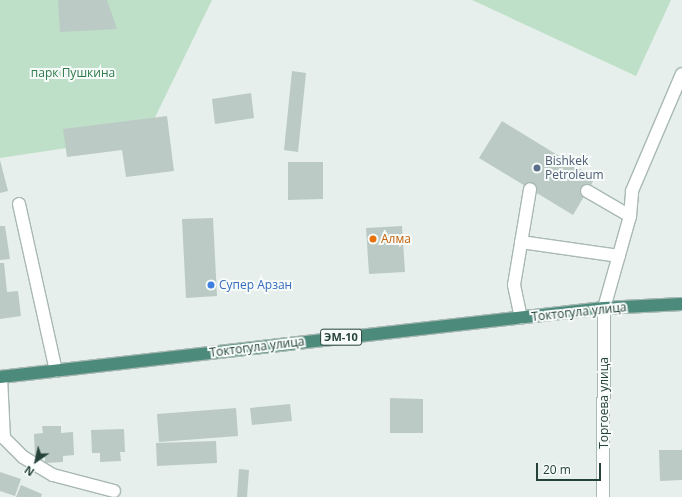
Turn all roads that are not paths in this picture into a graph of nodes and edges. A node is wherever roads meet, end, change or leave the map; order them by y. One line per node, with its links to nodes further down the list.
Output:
1 (682, 74): 5 (street, Торгоева улица)
2 (530, 189): 6 (street)
3 (587, 191): 5 (street)
4 (20, 204): 11 (street)
5 (630, 216): 7 (street, Торгоева улица)
6 (521, 242): 7 (street); 10 (street)
7 (619, 256): 9 (street, Торгоева улица)
8 (682, 304): 9 (highway, Токтогула улица / ЭМ-10)
9 (604, 308): 10 (highway, Токтогула улица / ЭМ-10); 14 (street, Торгоева улица)
10 (521, 318): 11 (highway, Токтогула улица / ЭМ-10)
11 (56, 371): 12 (highway, Токтогула улица / ЭМ-10)
12 (1, 377): 13 (street)
13 (114, 490)
14 (603, 497)

